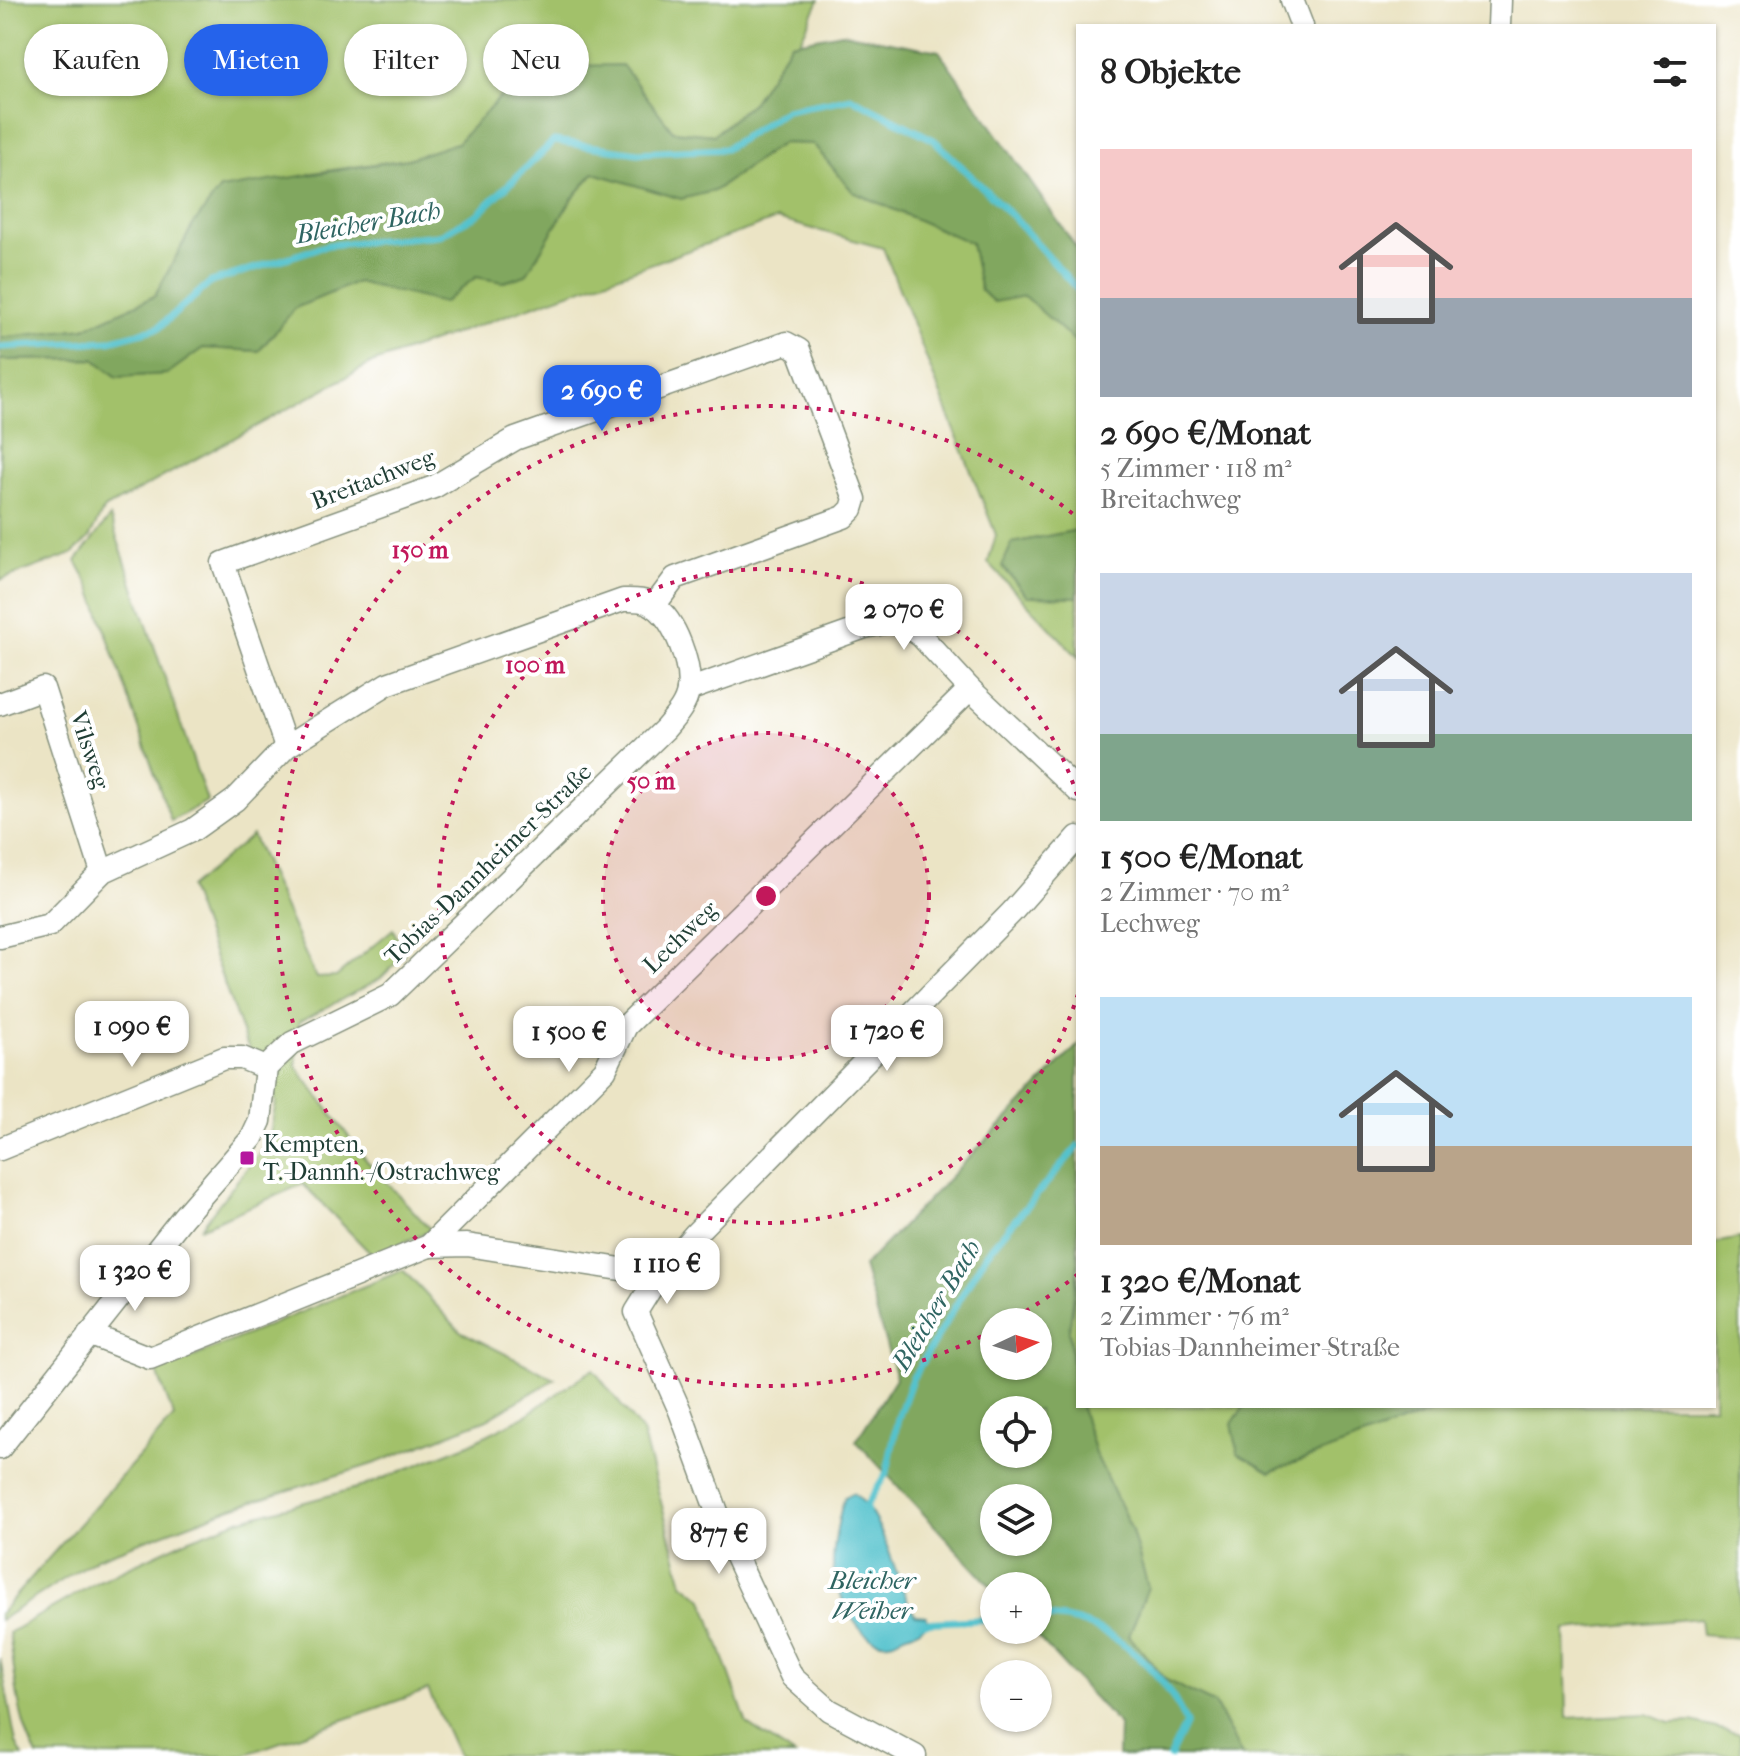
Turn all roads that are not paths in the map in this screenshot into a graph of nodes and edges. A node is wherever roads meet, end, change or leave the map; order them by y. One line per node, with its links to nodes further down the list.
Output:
1 (1292, 0): 3 (street)
2 (1500, 0): 4 (street)
3 (1301, 24)
4 (1499, 24)
5 (654, 606): 7 (street); 9 (street); 9 (street, Breitachweg)
6 (970, 689): 7 (street); 10 (street); 16 (street, Lechweg)
7 (688, 690): 14 (street, Tobias-Dannheimer-Straße)
8 (0, 704): 12 (street, Vilsweg)
9 (286, 747): 12 (street)
10 (1076, 789)
11 (1076, 839): 17 (street)
12 (102, 872): 13 (street)
13 (0, 937)
14 (266, 1068): 15 (street); 18 (street)
15 (0, 1149)
16 (429, 1246): 17 (street); 18 (street, Lechweg)
17 (659, 1275): 20 (street)
18 (89, 1334): 19 (street)
19 (0, 1448)
20 (915, 1756)

